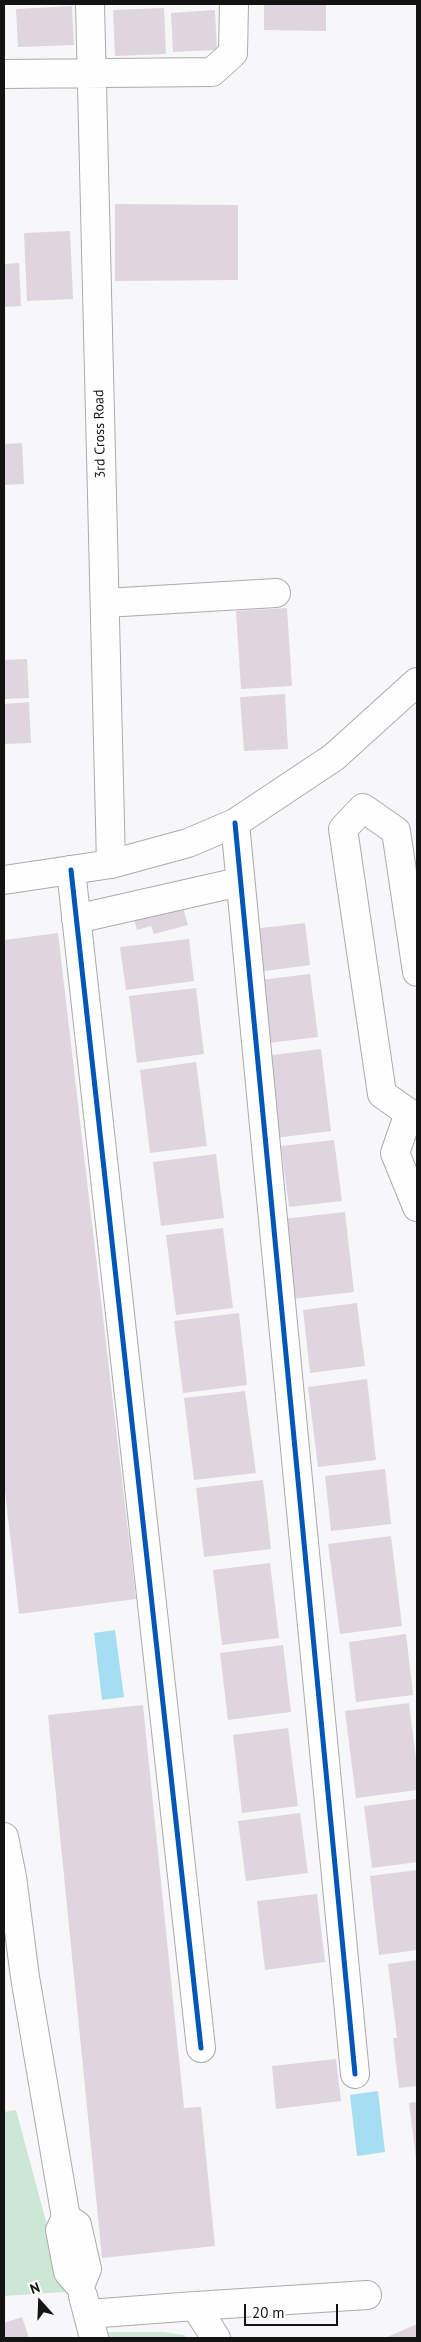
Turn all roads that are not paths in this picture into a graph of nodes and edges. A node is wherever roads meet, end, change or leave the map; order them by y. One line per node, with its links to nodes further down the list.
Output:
1 (90, 4): 3 (street, 3rd Cross Road)
2 (234, 4): 3 (street)
3 (91, 73): 4 (street); 6 (street, 3rd Cross Road)
4 (4, 74)
5 (276, 593): 6 (street)
6 (105, 603): 9 (street, 3rd Cross Road)
7 (417, 682): 8 (street)
8 (235, 823): 9 (street); 12 (street)
9 (111, 864): 10 (street)
10 (71, 870): 11 (street); 13 (street)
11 (4, 880)
12 (239, 882): 13 (street); 19 (street)
13 (76, 919): 18 (street)
14 (417, 972): 15 (street)
15 (417, 1207)
16 (4, 1837): 17 (street)
17 (8, 1878): 22 (street)
18 (201, 2048)
19 (354, 2074)
20 (368, 2294): 21 (street)
21 (195, 2306): 22 (street); 23 (street)
22 (91, 2326)
23 (216, 2338)

